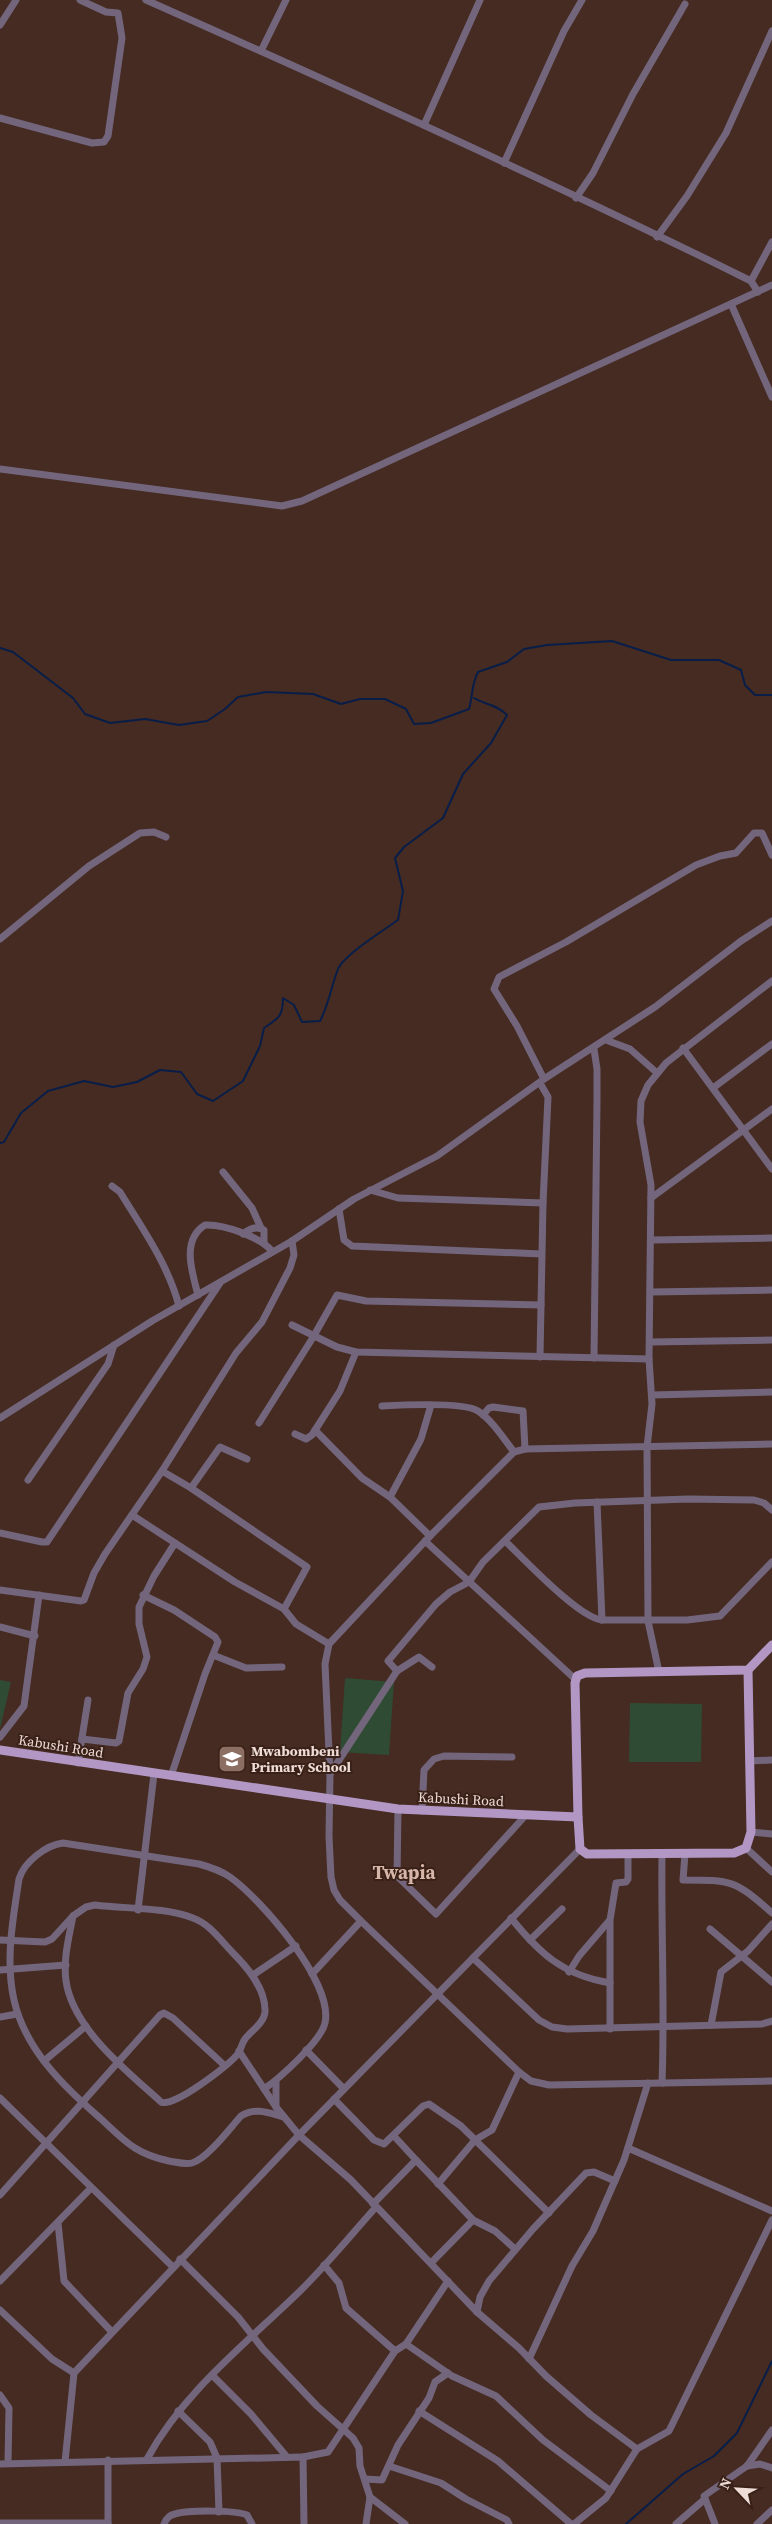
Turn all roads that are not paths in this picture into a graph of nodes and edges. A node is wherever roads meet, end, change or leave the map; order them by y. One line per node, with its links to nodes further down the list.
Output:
1 (16, 0): 8 (street)
2 (80, 0): 11 (street)
3 (146, 0): 10 (street)
4 (286, 0): 10 (street)
5 (480, 0): 12 (street)
6 (582, 0): 13 (street)
7 (685, 4): 14 (street)
8 (0, 25)
9 (772, 30): 15 (street)
10 (261, 51): 12 (street)
11 (0, 118)
12 (424, 125): 13 (street)
13 (504, 163): 14 (street)
14 (576, 198): 15 (street)
15 (657, 237): 17 (street)
16 (772, 242): 17 (street)
17 (752, 282): 19 (street)
18 (772, 285): 19 (street)
19 (758, 292): 20 (street)
20 (731, 304): 21 (street); 22 (street)
21 (772, 397)
22 (0, 468)
23 (166, 837): 26 (street)
24 (772, 855): 33 (street)
25 (772, 920): 28 (street)
26 (0, 939)
27 (772, 981): 30 (street)
28 (606, 1040): 31 (street); 32 (street)
29 (772, 1044): 34 (street)
30 (684, 1048): 32 (street); 34 (street)
31 (594, 1049): 33 (street); 65 (street)
32 (656, 1072): 41 (street)
33 (542, 1081): 40 (street); 42 (street)
34 (713, 1088): 36 (street)
35 (772, 1108): 36 (street)
36 (743, 1129): 37 (street); 41 (street)
37 (772, 1169)
38 (223, 1172): 44 (street)
39 (112, 1186): 57 (street)
40 (370, 1190): 42 (street); 43 (street)
41 (651, 1198): 47 (street)
42 (543, 1203): 51 (street)
43 (339, 1209): 48 (street); 51 (street)
44 (261, 1228): 45 (street); 49 (street)
45 (243, 1234): 49 (street); 55 (street)
46 (772, 1238): 47 (street)
47 (652, 1240): 54 (street)
48 (292, 1241): 50 (street); 81 (street)
49 (264, 1243): 50 (street)
50 (272, 1251): 52 (street)
51 (541, 1254): 56 (street)
52 (220, 1282): 55 (street); 89 (street)
53 (772, 1290): 54 (street)
54 (650, 1292): 61 (street)
55 (198, 1295): 57 (street)
56 (541, 1305): 59 (street); 64 (street)
57 (179, 1306): 62 (street)
58 (292, 1324): 59 (street)
59 (314, 1336): 63 (street); 73 (street)
60 (772, 1340): 61 (street)
61 (650, 1342): 66 (street)
62 (114, 1345): 72 (street); 82 (street)
63 (356, 1352): 64 (street); 74 (street)
64 (540, 1357): 65 (street)
65 (594, 1358): 66 (street)
66 (650, 1359): 68 (street)
67 (772, 1392): 68 (street)
68 (652, 1395): 77 (street)
69 (431, 1405): 70 (street); 71 (street); 84 (street)
70 (382, 1406)
71 (483, 1415): 78 (street); 79 (street)
72 (0, 1418)
73 (259, 1423)
74 (315, 1430): 75 (street); 84 (street)
75 (295, 1434)
76 (772, 1444): 77 (street)
77 (647, 1447): 78 (street); 85 (street)
78 (525, 1449): 79 (street)
79 (514, 1452): 90 (street)
80 (247, 1459): 83 (street)
81 (162, 1471): 83 (street); 88 (street)
82 (28, 1480)
83 (191, 1488): 98 (street)
84 (390, 1497): 90 (street)
85 (648, 1500): 86 (street); 87 (street); 100 (street)
86 (597, 1502): 91 (street); 99 (street)
87 (772, 1510)
88 (132, 1515): 92 (street); 96 (street)
89 (0, 1534)
90 (427, 1539): 94 (street); 103 (street)
91 (505, 1540): 94 (street); 99 (street)
92 (175, 1543): 97 (street); 98 (street)
93 (772, 1562): 100 (street)
94 (469, 1582): 109 (street); 111 (street)
95 (0, 1590): 96 (street)
96 (39, 1595): 102 (street)
97 (143, 1595): 105 (street); 114 (street)
98 (284, 1609): 103 (street)
99 (602, 1620): 100 (street)
100 (648, 1621): 110 (street)
101 (0, 1627): 102 (street)
102 (35, 1636): 113 (street)
103 (329, 1644): 121 (street)
104 (772, 1645): 108 (main road)
105 (213, 1655): 106 (street); 122 (street)
106 (282, 1667)
107 (432, 1668): 109 (street)
108 (748, 1670): 110 (main road); 118 (main road)
109 (397, 1671): 121 (street)
110 (659, 1672): 111 (main road)
111 (575, 1679): 127 (main road)
112 (88, 1700): 114 (street)
113 (0, 1737)
114 (82, 1739): 119 (street)
115 (0, 1750): 119 (main road, Kabushi Road)
116 (512, 1757): 125 (street)
117 (772, 1760): 118 (street)
118 (749, 1761): 128 (main road)
119 (78, 1762): 120 (main road, Kabushi Road)
120 (154, 1774): 122 (main road, Kabushi Road); 135 (street)
121 (330, 1774): 123 (street)
122 (171, 1776): 123 (main road, Kabushi Road)
123 (330, 1799): 124 (main road, Kabushi Road); 143 (street)
124 (398, 1808): 125 (main road, Kabushi Road); 126 (street)
125 (422, 1810): 126 (main road, Kabushi Road)
126 (525, 1816): 127 (main road, Kabushi Road)
127 (578, 1817): 130 (main road)
128 (751, 1832): 129 (street); 131 (main road)
129 (772, 1834)
130 (580, 1848): 132 (main road); 141 (street)
131 (746, 1848): 134 (main road); 136 (street)
132 (628, 1854): 133 (main road); 142 (street)
133 (662, 1854): 134 (main road); 166 (street)
134 (685, 1854): 139 (street)
135 (145, 1856): 138 (street); 148 (street); 149 (street)
136 (772, 1872)
137 (562, 1909): 147 (street)
138 (138, 1910): 140 (street); 157 (street)
139 (772, 1913)
140 (73, 1916): 148 (street); 152 (street)
141 (511, 1918): 147 (street); 151 (street)
142 (610, 1920): 155 (street); 158 (street)
143 (360, 1921): 156 (street); 160 (street)
144 (772, 1924): 150 (street)
145 (710, 1929): 150 (street)
146 (0, 1940): 148 (street)
147 (530, 1940): 155 (street)
148 (10, 1941): 154 (street)
149 (296, 1946): 156 (street); 157 (street)
150 (742, 1955): 159 (street); 164 (street)
151 (473, 1958): 160 (street); 167 (street)
152 (66, 1965): 154 (street); 165 (street)
153 (0, 1970): 154 (street)
154 (9, 1970): 161 (street)
155 (570, 1972): 158 (street)
156 (312, 1974): 168 (street)
157 (252, 1975): 169 (street)
158 (610, 1982): 167 (street)
159 (772, 1982)
160 (438, 1995): 175 (street); 181 (street)
161 (18, 2014): 162 (street); 171 (street)
162 (0, 2017)
163 (772, 2022): 164 (street)
164 (711, 2025): 166 (street)
165 (86, 2026): 171 (street); 172 (street)
166 (664, 2027): 167 (street); 179 (street)
167 (610, 2029)
168 (306, 2050): 176 (street); 181 (street)
169 (239, 2051): 170 (street); 174 (street)
170 (232, 2059): 173 (street); 174 (street)
171 (44, 2062): 184 (street)
172 (118, 2062): 173 (street); 173 (street); 184 (street)
173 (224, 2065)
174 (250, 2065): 180 (street)
175 (519, 2072): 178 (street); 189 (street)
176 (276, 2080): 180 (street); 185 (street)
177 (772, 2080): 179 (street)
178 (648, 2083): 179 (street); 191 (street)
179 (662, 2084)
180 (264, 2089): 185 (street)
181 (344, 2089): 182 (street)
182 (334, 2099): 187 (street); 188 (street)
183 (1, 2102): 190 (street)
184 (83, 2103): 186 (street); 190 (street)
185 (276, 2107): 186 (street)
186 (284, 2117): 187 (street)
187 (299, 2135): 197 (street); 204 (street)
188 (394, 2136): 189 (street); 192 (street)
189 (476, 2140): 194 (street); 199 (street)
190 (45, 2144): 195 (street); 196 (street)
191 (628, 2148): 193 (street); 198 (street)
192 (416, 2160): 194 (street); 197 (street)
193 (615, 2181): 199 (street); 216 (street)
194 (438, 2184): 200 (street)
195 (90, 2189): 202 (street); 207 (street)
196 (0, 2195)
197 (374, 2205): 205 (street); 206 (street)
198 (772, 2211)
199 (549, 2213): 203 (street)
200 (473, 2220): 203 (street); 205 (street)
201 (772, 2220): 225 (street)
202 (58, 2223): 208 (street); 212 (street)
203 (516, 2249): 211 (street)
204 (180, 2259): 207 (street); 213 (street)
205 (431, 2263): 209 (street)
206 (324, 2265): 213 (street); 215 (street)
207 (172, 2266): 212 (street)
208 (0, 2281)
209 (448, 2281): 211 (street); 214 (street)
210 (0, 2310): 217 (street)
211 (477, 2312): 216 (street)
212 (112, 2332): 217 (street)
213 (253, 2334): 219 (street); 223 (street)
214 (406, 2344): 215 (street); 218 (street)
215 (395, 2351): 223 (street)
216 (529, 2359): 225 (street)
217 (74, 2373): 231 (street)
218 (448, 2373): 222 (street); 237 (street)
219 (213, 2376): 221 (street); 226 (street)
220 (0, 2395): 232 (street)
221 (178, 2411): 228 (street); 229 (street)
222 (420, 2411): 233 (street); 250 (street)
223 (344, 2428): 227 (street); 236 (street)
224 (772, 2430): 234 (street)
225 (637, 2449): 237 (street)
226 (287, 2457): 227 (street); 228 (street)
227 (303, 2457): 246 (street)
228 (217, 2458): 229 (street); 241 (street)
229 (147, 2459): 230 (street)
230 (108, 2460): 231 (street); 243 (street)
231 (65, 2462): 232 (street)
232 (4, 2464)
233 (389, 2466): 236 (street); 249 (street)
234 (747, 2466): 235 (street); 239 (street)
235 (772, 2468)
236 (365, 2479): 238 (street)
237 (611, 2491): 250 (street)
238 (370, 2497): 247 (street); 248 (street)
239 (705, 2499): 251 (street); 252 (street)
240 (772, 2510): 253 (street)
241 (219, 2512): 244 (street); 245 (street)
242 (0, 2523): 243 (street)
243 (108, 2523)
244 (164, 2524)
245 (252, 2524)
246 (304, 2524)
247 (366, 2524)
248 (405, 2524)
249 (509, 2524)
250 (573, 2524)
251 (676, 2524)
252 (715, 2524)
253 (757, 2524)

